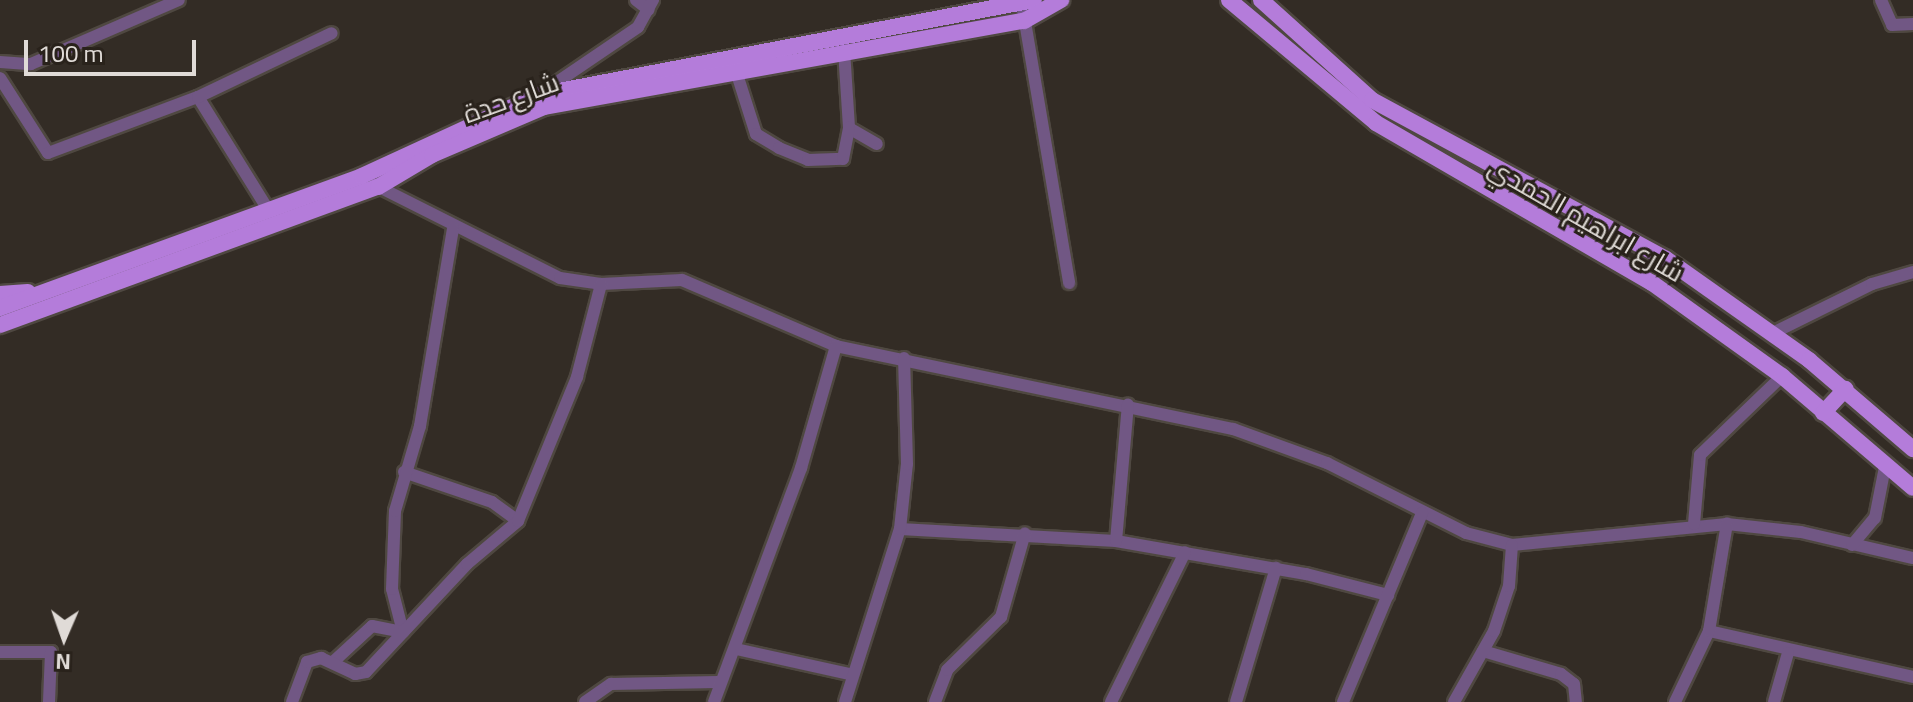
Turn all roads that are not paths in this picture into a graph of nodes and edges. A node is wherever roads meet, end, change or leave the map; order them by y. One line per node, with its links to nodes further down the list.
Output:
1 (179, 0): 14 (street)
2 (636, 0): 7 (street)
3 (1061, 0): 8 (main road, شارع حدة)
4 (1229, 0): 13 (main road, شارع ابراهيم الحمدي)
5 (1261, 0): 11 (main road, شارع ابراهيم الحمدي)
6 (1881, 0): 9 (street)
7 (651, 5): 17 (street)
8 (1027, 9): 12 (main road, شارع حدة); 15 (main road, شارع حدة); 31 (street)
9 (1913, 24)
10 (332, 33): 19 (street)
11 (1301, 37): 13 (main road); 21 (main road, شارع ابراهيم الحمدي)
12 (844, 50): 15 (main road, شارع حدة); 22 (street)
13 (1287, 52): 23 (main road, شارع ابراهيم الحمدي)
14 (0, 62)
15 (734, 64): 18 (main road, شارع حدة); 22 (street)
16 (0, 78): 19 (street)
17 (538, 95): 18 (main road, شارع حدة); 20 (main road, شارع حدة)
18 (563, 95): 20 (main road, شارع حدة)
19 (198, 97): 27 (street)
20 (493, 120): 25 (main road, شارع حدة); 26 (main road, شارع حدة)
21 (1418, 122): 23 (main road); 37 (main road, شارع ابراهيم الحمدي)
22 (849, 128): 24 (street)
23 (1404, 142): 40 (main road, شارع ابراهيم الحمدي)
24 (877, 144)
25 (362, 176): 26 (street); 27 (main road, شارع حدة)
26 (378, 187): 28 (main road, شارع حدة); 29 (street)
27 (267, 208): 28 (main road); 33 (main road, شارع حدة)
28 (274, 227): 36 (main road, شارع حدة)
29 (453, 229): 32 (street); 46 (street)
30 (1913, 272): 37 (street)
31 (1069, 283)
32 (601, 284): 38 (street); 49 (street)
33 (50, 290): 34 (main road); 35 (main road, شارع حدة)
34 (0, 294)
35 (0, 308)
36 (0, 325)
37 (1771, 334): 41 (main road, شارع ابراهيم الحمدي)
38 (836, 346): 39 (street); 63 (street)
39 (904, 358): 42 (street); 52 (street)
40 (1782, 376): 43 (main road, شارع ابراهيم الحمدي); 50 (street)
41 (1845, 389): 43 (main road); 44 (main road, شارع ابراهيم الحمدي)
42 (1128, 405): 48 (street); 54 (street)
43 (1823, 413): 45 (main road, شارع ابراهيم الحمدي)
44 (1913, 449)
45 (1885, 467): 47 (main road, شارع ابراهيم الحمدي); 56 (street)
46 (404, 472): 49 (street); 62 (street)
47 (1913, 488)
48 (1422, 513): 55 (street); 60 (street)
49 (518, 521): 62 (street)
50 (1694, 524): 51 (street); 55 (street)
51 (1727, 524): 56 (street); 61 (street)
52 (900, 529): 53 (street); 68 (street)
53 (1025, 533): 54 (street); 76 (street)
54 (1116, 541): 57 (street)
55 (1512, 545): 64 (street)
56 (1852, 545): 58 (street)
57 (1185, 552): 59 (street); 77 (street)
58 (1913, 558)
59 (1276, 568): 60 (street); 78 (street)
60 (1388, 595): 79 (street)
61 (1709, 631): 66 (street); 82 (street)
62 (403, 632): 67 (street); 67 (street)
63 (736, 649): 68 (street); 70 (street)
64 (1483, 651): 80 (street); 81 (street)
65 (0, 652): 71 (street)
66 (1788, 653): 69 (street); 83 (street)
67 (333, 662): 72 (street)
68 (853, 675): 75 (street)
69 (1913, 677)
70 (718, 682): 73 (street); 74 (street)
71 (49, 702)
72 (292, 702)
73 (585, 702)
74 (714, 702)
75 (845, 702)
76 (935, 702)
77 (1111, 702)
78 (1236, 702)
79 (1343, 702)
80 (1454, 702)
81 (1576, 702)
82 (1675, 702)
83 (1774, 702)

